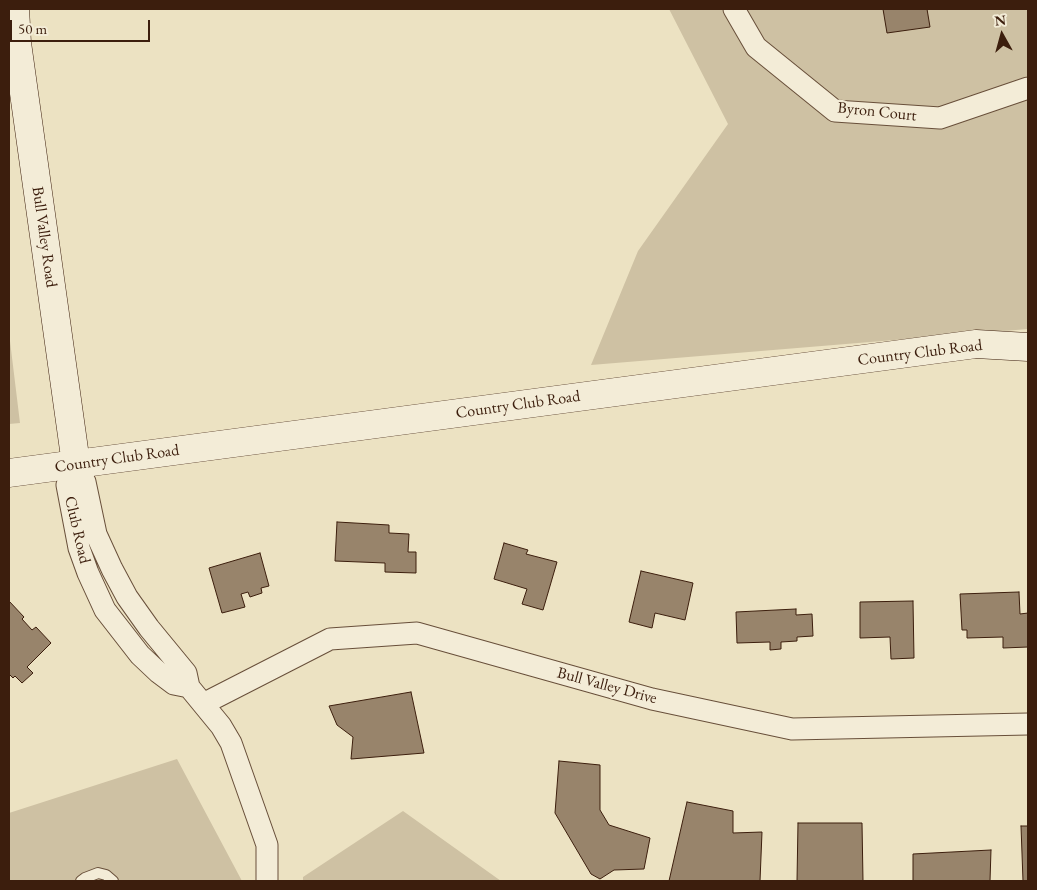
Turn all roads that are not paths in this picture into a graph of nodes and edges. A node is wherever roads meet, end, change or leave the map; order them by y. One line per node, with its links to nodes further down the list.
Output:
1 (15, 9): 5 (street, Bull Valley Road)
2 (734, 9): 3 (street, Byron Court)
3 (1028, 88)
4 (1028, 347): 5 (street, Country Club Road)
5 (76, 464): 6 (street, Country Club Road); 7 (street, Club Road); 8 (street, Club Road)
6 (9, 473)
7 (143, 620): 8 (street); 9 (street, Club Road)
8 (123, 634): 9 (street, Club Road)
9 (189, 687): 10 (street, Club Road)
10 (203, 704): 11 (street, Bull Valley Drive); 14 (street, Club Road)
11 (1028, 724)
12 (82, 881): 13 (lane)
13 (113, 881)
14 (267, 881)

